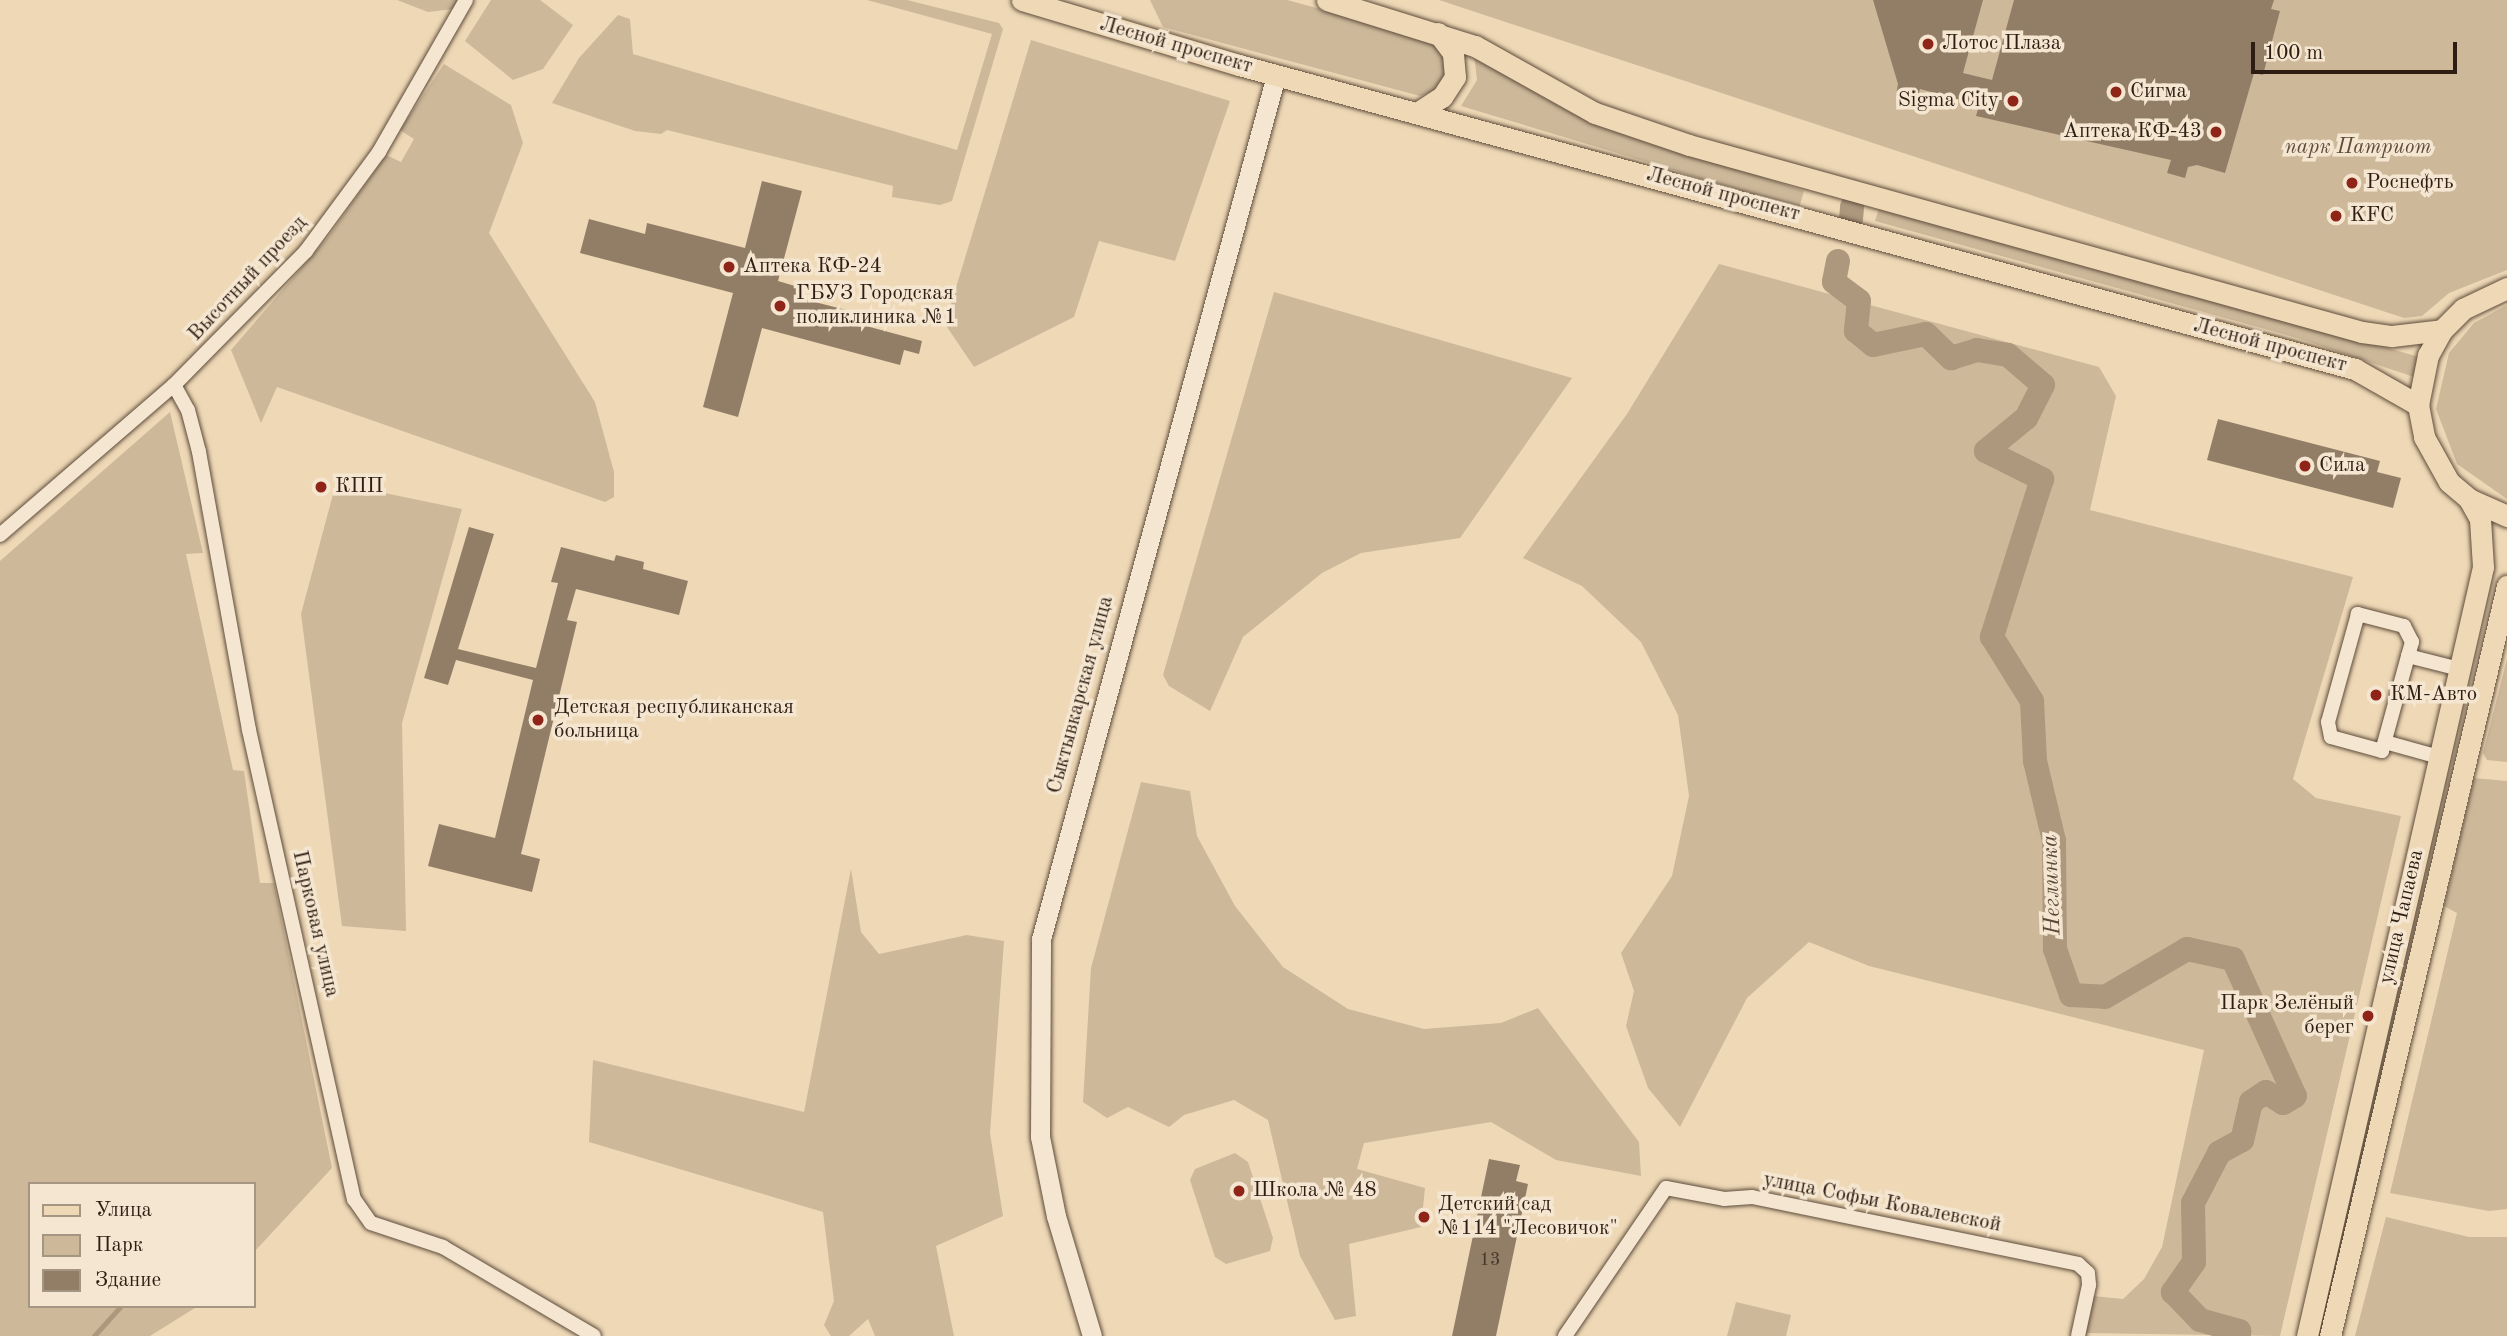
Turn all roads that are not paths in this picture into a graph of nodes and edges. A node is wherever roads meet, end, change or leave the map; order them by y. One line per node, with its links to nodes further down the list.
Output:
1 (467, 0): 9 (street, Высотный проезд)
2 (1022, 0): 5 (main road, Лесной проспект)
3 (1326, 0): 4 (main road, Лесной проспект)
4 (1438, 33): 6 (main road); 8 (main road, Лесной проспект)
5 (1276, 75): 6 (main road, Лесной проспект); 20 (main road, Сыктывкарская улица)
6 (1417, 113): 10 (main road, Лесной проспект)
7 (2507, 288): 8 (main road)
8 (2442, 330): 10 (main road)
9 (174, 385): 13 (street, Высотный проезд); 19 (street, Парковая улица)
10 (2418, 405): 11 (main road)
11 (2469, 499): 12 (main road); 16 (main road, улица Чапаева)
12 (2507, 516)
13 (0, 535)
14 (2507, 586): 24 (main road, улица Чапаева)
15 (2408, 656): 16 (street); 17 (street); 17 (street)
16 (2459, 669): 18 (main road, улица Чапаева)
17 (2385, 741): 18 (street)
18 (2439, 757): 23 (main road, улица Чапаева)
19 (594, 1336)
20 (1092, 1336)
21 (1565, 1336): 22 (street, улица Софьи Ковалевской)
22 (2078, 1336)
23 (2307, 1336)
24 (2330, 1336)

